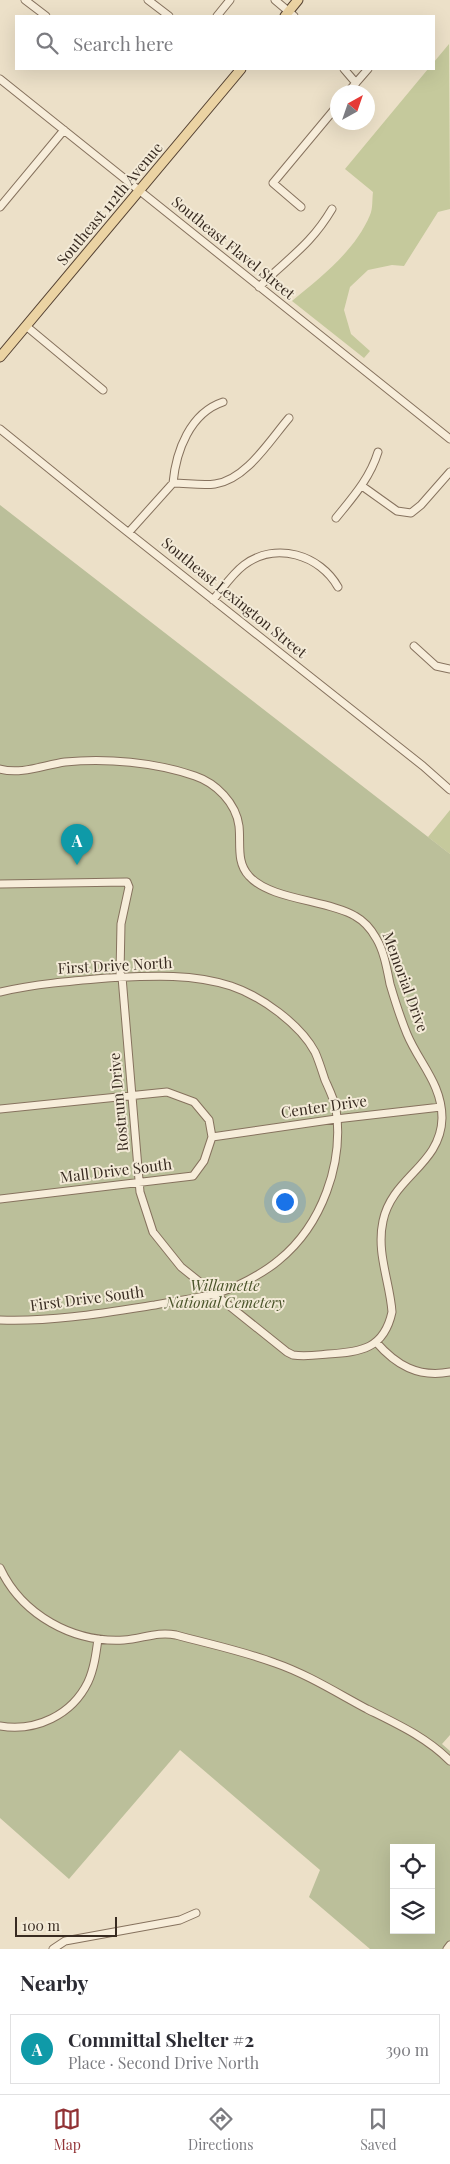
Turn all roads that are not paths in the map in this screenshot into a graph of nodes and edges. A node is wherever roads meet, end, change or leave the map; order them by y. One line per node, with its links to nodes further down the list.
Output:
1 (25, 0): 6 (street)
2 (148, 0): 7 (street)
3 (230, 0): 8 (street)
4 (275, 0): 9 (street)
5 (298, 0): 9 (main road)
6 (45, 15)
7 (167, 15)
8 (218, 15)
9 (289, 15)
10 (240, 70): 18 (main road, Southeast 112th Avenue)
11 (345, 70): 14 (street)
12 (367, 70): 14 (street)
13 (0, 79): 17 (street, Southeast Flavel Street)
14 (356, 82): 15 (street)
15 (354, 85)
16 (330, 115): 20 (street)
17 (64, 130): 18 (street, Southeast Flavel Street); 19 (street)
18 (139, 190): 22 (street, Southeast Flavel Street); 23 (main road, Southeast 112th Avenue)
19 (0, 207)
20 (301, 207)
21 (332, 209): 22 (street)
22 (259, 287): 29 (street, Southeast Flavel Street)
23 (26, 326): 24 (main road, Southeast 112th Avenue); 25 (street)
24 (0, 357)
25 (103, 390)
26 (224, 402): 32 (street)
27 (289, 418): 32 (street)
28 (0, 429): 35 (street, Southeast Lexington Street)
29 (450, 439)
30 (378, 452): 33 (street)
31 (450, 472): 33 (street)
32 (172, 483): 35 (street)
33 (362, 486): 34 (street)
34 (336, 518)
35 (129, 532): 37 (street, Southeast Lexington Street)
36 (338, 587): 37 (street)
37 (213, 600): 41 (street, Southeast Lexington Street)
38 (414, 646): 39 (street)
39 (450, 669)
40 (0, 769): 46 (street, Memorial Drive)
41 (450, 790)
42 (0, 884): 43 (street, Rostrum Drive)
43 (122, 977): 44 (street, First Drive North); 45 (street, Rostrum Drive); 48 (street, First Drive North)
44 (0, 992)
45 (132, 1096): 47 (street); 49 (street); 50 (street, Rostrum Drive)
46 (441, 1107): 48 (street, Center Drive); 54 (street, Memorial Drive)
47 (0, 1109)
48 (336, 1119): 49 (street, Center Drive); 52 (street, First Drive South)
49 (212, 1137): 50 (street, Mall Drive South)
50 (140, 1184): 51 (street, Mall Drive South); 52 (street, Rostrum Drive)
51 (0, 1199)
52 (214, 1294): 53 (street, First Drive South); 54 (street)
53 (0, 1320)
54 (376, 1342): 55 (street)
55 (450, 1372)
56 (0, 1568): 57 (street)
57 (98, 1640): 58 (street); 59 (street)
58 (0, 1726)
59 (450, 1761)
60 (196, 1913): 62 (street)
61 (450, 1945): 63 (street)
62 (53, 1949)
63 (447, 1949)

